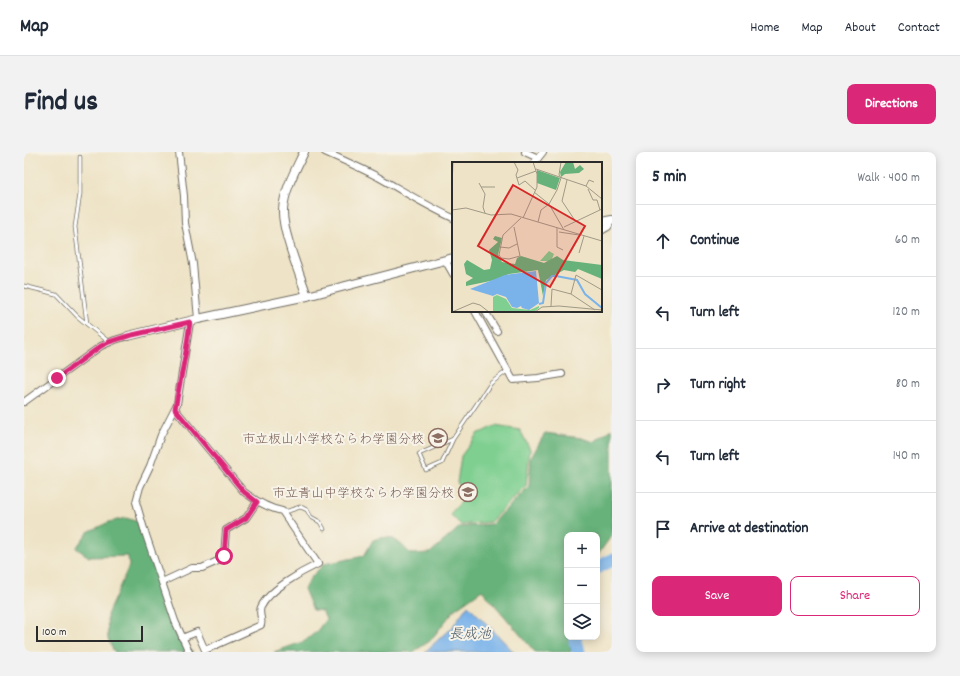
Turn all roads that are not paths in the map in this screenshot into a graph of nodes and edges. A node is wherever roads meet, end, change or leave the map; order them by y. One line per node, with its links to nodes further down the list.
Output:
1 (179, 152): 18 (street)
2 (304, 152): 15 (street)
3 (325, 152): 8 (street)
4 (525, 152): 7 (street)
5 (543, 152): 7 (street)
6 (80, 158): 19 (lane)
7 (536, 161)
8 (452, 218)
9 (612, 220): 10 (street); 11 (street)
10 (602, 222)
11 (602, 230)
12 (449, 259): 13 (street); 15 (street)
13 (452, 270)
14 (24, 286): 19 (lane)
15 (307, 296): 18 (street)
16 (475, 312): 23 (street)
17 (486, 312): 20 (street)
18 (194, 321): 21 (street); 26 (street)
19 (87, 324): 22 (lane)
20 (497, 331)
21 (128, 336): 22 (street)
22 (109, 342): 25 (street)
23 (509, 370): 24 (street); 27 (lane)
24 (562, 374)
25 (24, 402)
26 (175, 409): 28 (street); 31 (street)
27 (453, 440): 27 (lane)
28 (257, 502): 29 (street); 31 (street)
29 (282, 511): 30 (lane); 32 (street)
30 (324, 529)
31 (162, 582): 32 (street)
32 (182, 638): 33 (street)
33 (189, 652)

